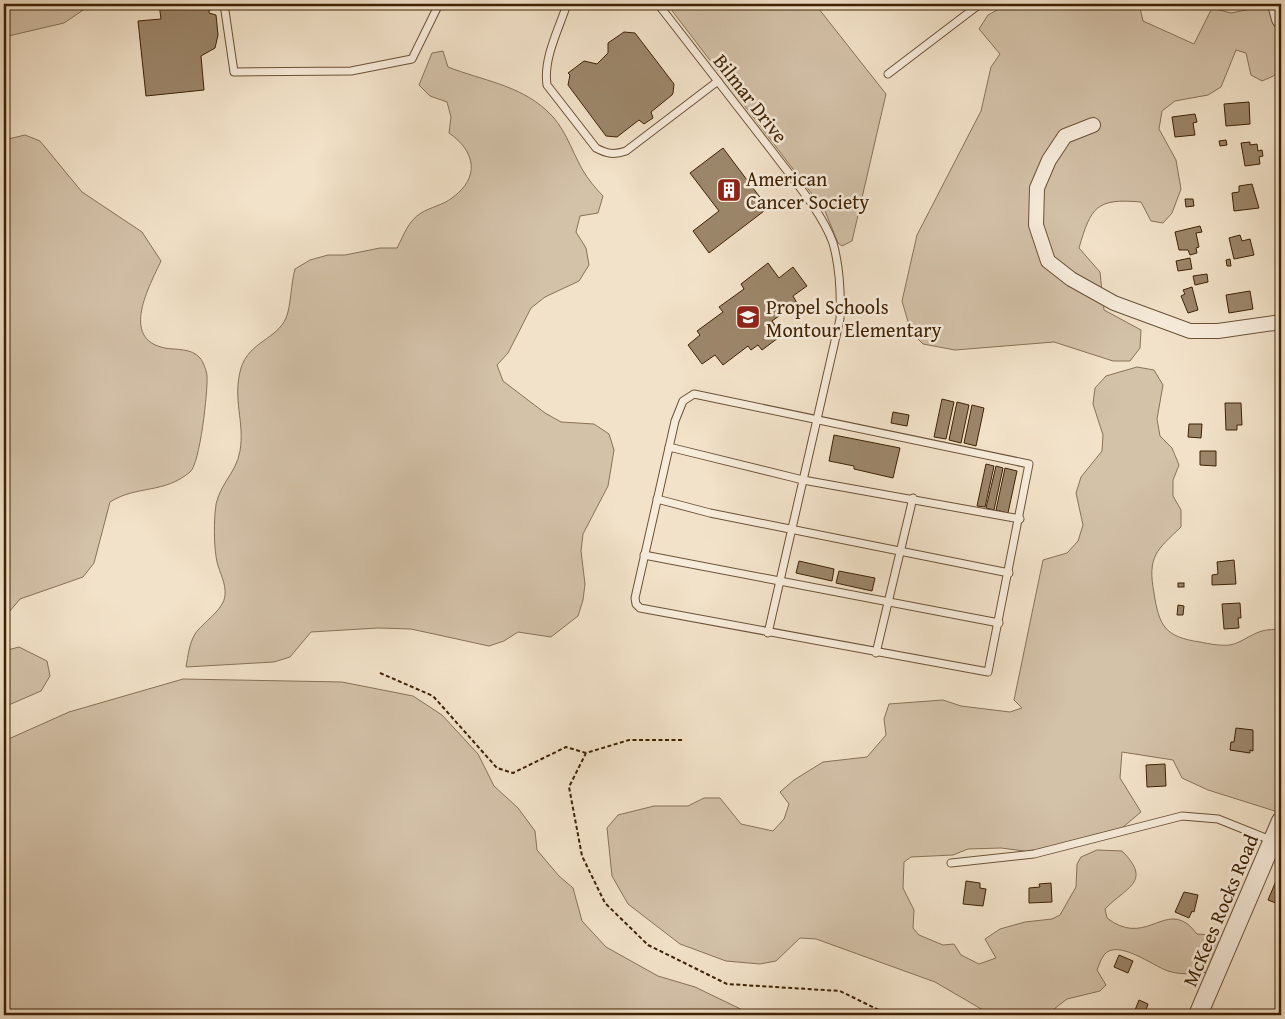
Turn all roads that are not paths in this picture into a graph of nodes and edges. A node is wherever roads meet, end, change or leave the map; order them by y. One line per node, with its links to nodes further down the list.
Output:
1 (224, 4): 2 (lane)
2 (439, 4)
3 (566, 4): 9 (lane)
4 (658, 4): 9 (lane, Bilmar Drive)
5 (980, 4): 8 (lane)
6 (1277, 4): 7 (street)
7 (1281, 19)
8 (888, 74)
9 (718, 81): 12 (lane, Bilmar Drive)
10 (1093, 125): 11 (street)
11 (1281, 322)
12 (818, 419): 13 (lane); 14 (lane, Bilmar Drive); 17 (lane)
13 (669, 447): 14 (lane); 16 (lane)
14 (803, 480): 15 (lane); 18 (lane, Bilmar Drive)
15 (913, 498): 17 (lane); 19 (lane)
16 (657, 499): 18 (lane); 20 (lane)
17 (1020, 519): 21 (lane)
18 (792, 530): 19 (lane); 22 (lane, Bilmar Drive)
19 (900, 551): 21 (lane); 23 (lane)
20 (644, 555): 22 (lane); 25 (lane)
21 (1009, 573): 24 (lane)
22 (780, 581): 23 (lane); 25 (lane, Bilmar Drive)
23 (888, 602): 24 (lane); 26 (lane)
24 (999, 623): 26 (lane)
25 (768, 633): 26 (lane)
26 (876, 653)
27 (1281, 821): 28 (street, McKees Rocks Road)
28 (1273, 841): 29 (lane); 30 (street, McKees Rocks Road)
29 (951, 862)
30 (1198, 1015)

